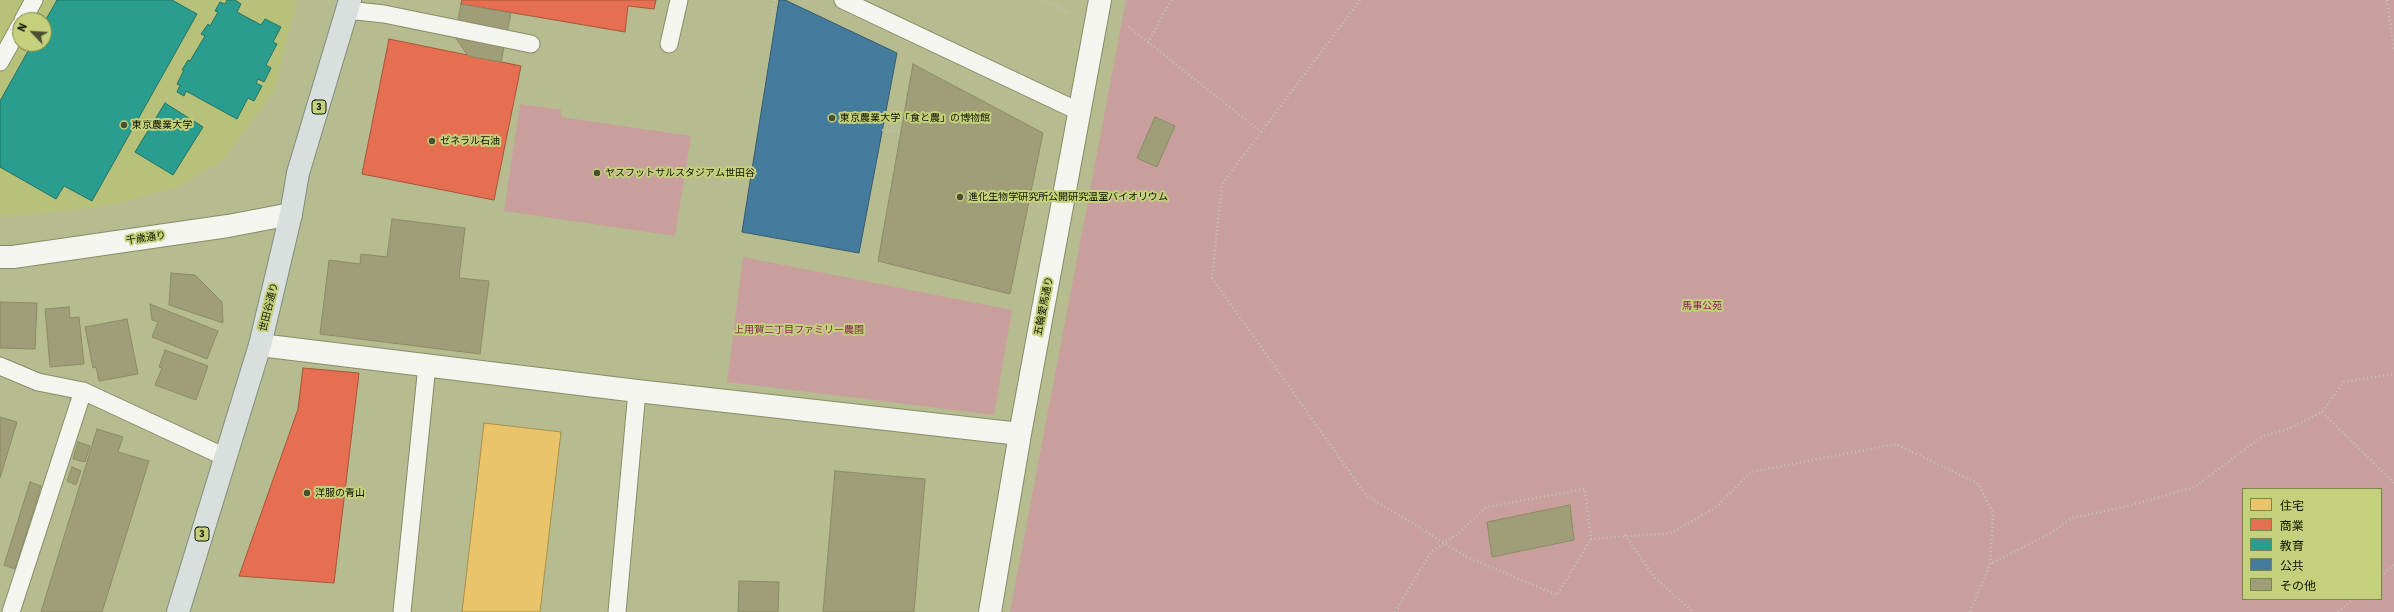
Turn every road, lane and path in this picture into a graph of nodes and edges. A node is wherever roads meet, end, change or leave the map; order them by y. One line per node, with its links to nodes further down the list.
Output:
1 (34, 0): 11 (lane)
2 (679, 0): 18 (lane)
3 (775, 0): 12 (path)
4 (843, 0): 21 (lane)
5 (1042, 0): 13 (path)
6 (1100, 0): 21 (street, 五輪愛馬通り)
7 (1171, 0): 16 (path)
8 (2387, 0): 19 (path)
9 (1358, 1): 24 (path)
10 (349, 5): 17 (lane); 25 (main road, 世田谷通り / 3)
11 (27, 12)
12 (777, 16)
13 (1076, 17)
14 (1129, 27): 16 (path)
15 (12, 40): 20 (lane)
16 (1148, 43): 24 (path)
17 (531, 44)
18 (669, 44)
19 (2394, 51)
20 (0, 62)
21 (1080, 112): 34 (street, 五輪愛馬通り)
22 (882, 130): 23 (path)
23 (901, 132)
24 (1261, 132): 39 (path)
25 (291, 214): 26 (street, 千歳通り); 27 (main road, 世田谷通り / 3)
26 (0, 257)
27 (260, 345): 28 (street); 35 (main road, 世田谷通り / 3)
28 (427, 365): 32 (street); 46 (lane)
29 (0, 366): 31 (lane)
30 (2394, 374): 33 (path)
31 (83, 390): 35 (lane); 44 (lane)
32 (637, 391): 34 (street); 47 (lane)
33 (2322, 412): 36 (path); 40 (path)
34 (1020, 434): 48 (street, 五輪愛馬通り)
35 (225, 457): 45 (main road, 世田谷通り / 3)
36 (2394, 483)
37 (1624, 535): 38 (path); 40 (path); 50 (path)
38 (1591, 538): 39 (path); 39 (path)
39 (1444, 543): 49 (path)
40 (1990, 564): 51 (path)
41 (2394, 565): 42 (path)
42 (2382, 575)
43 (2352, 600): 52 (path)
44 (11, 612)
45 (178, 612)
46 (402, 612)
47 (617, 612)
48 (990, 612)
49 (1394, 612)
50 (1693, 612)
51 (1970, 612)
52 (2338, 612)

